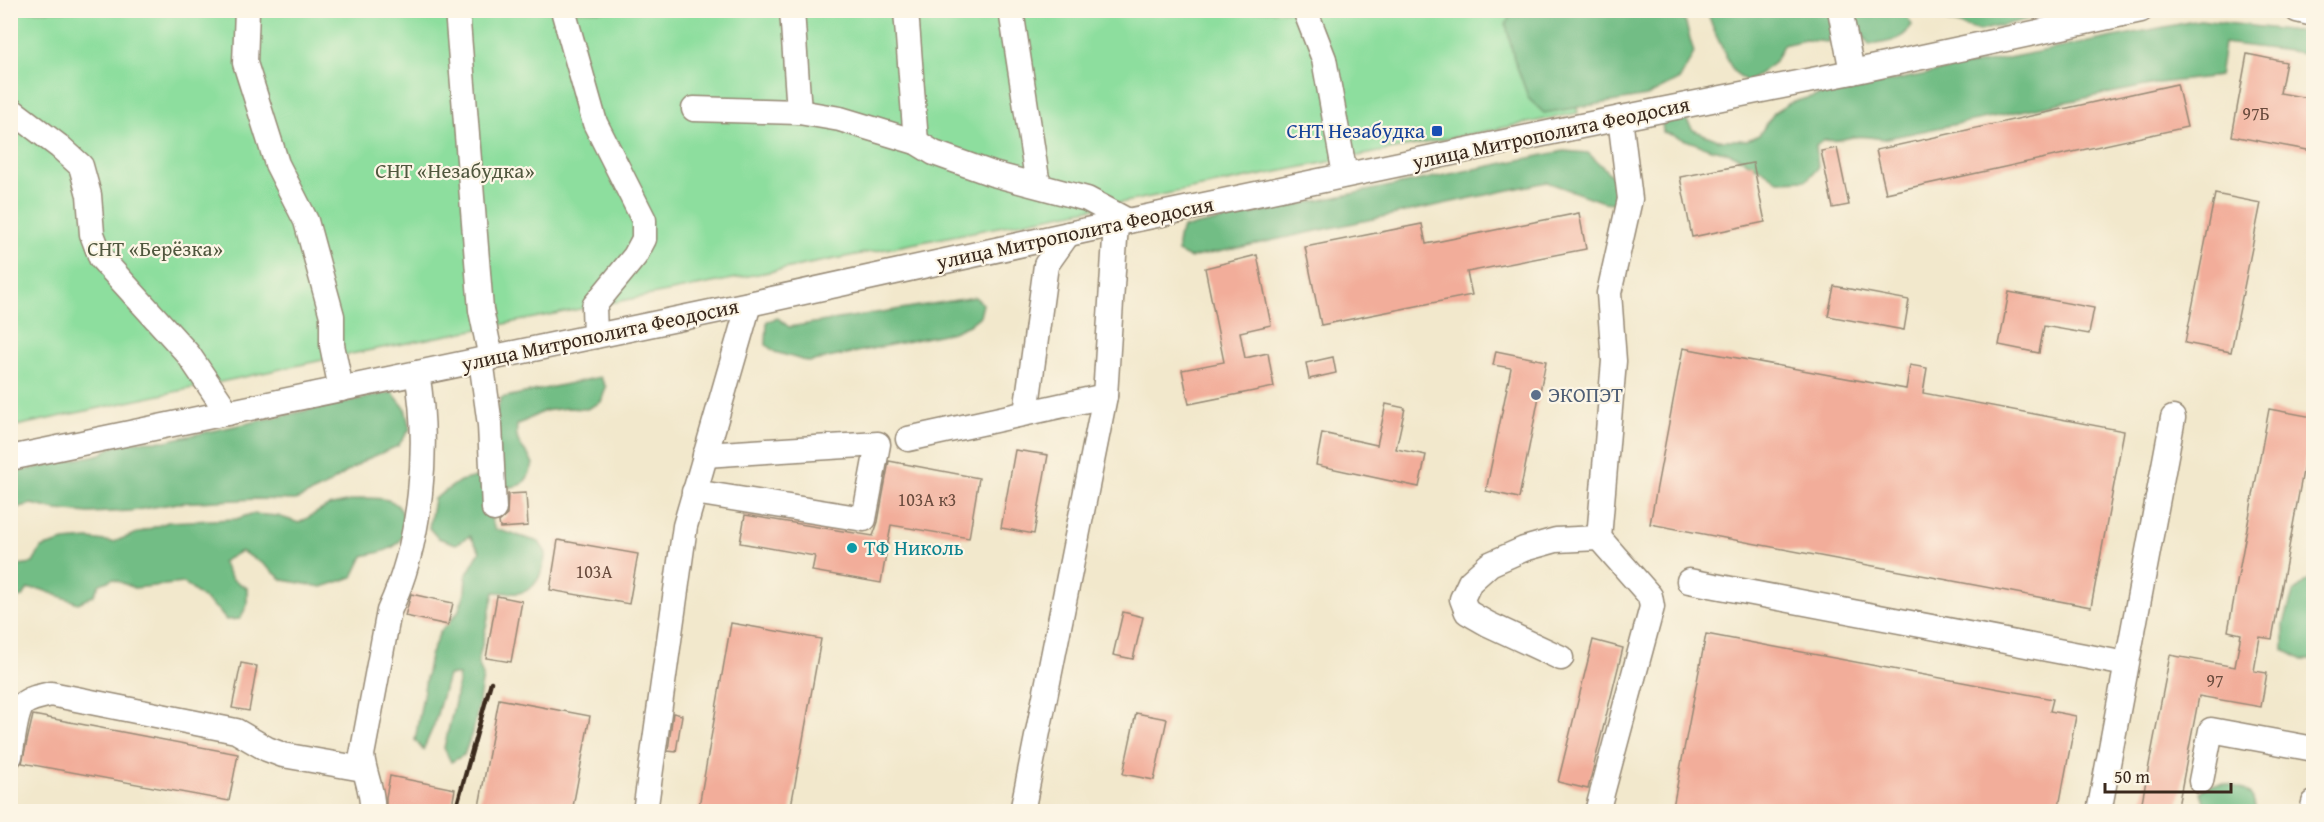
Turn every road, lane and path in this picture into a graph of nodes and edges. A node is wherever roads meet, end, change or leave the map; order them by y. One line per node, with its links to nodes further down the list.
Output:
1 (247, 10): 26 (street)
2 (457, 10): 24 (street)
3 (563, 10): 23 (street)
4 (792, 10): 15 (street)
5 (906, 10): 17 (street)
6 (1011, 10): 19 (street)
7 (1305, 10): 18 (street)
8 (1839, 10): 12 (street)
9 (2141, 10): 12 (street, улица Митрополита Феодосия)
10 (2297, 10): 11 (street)
11 (2313, 14)
12 (1852, 72): 16 (street, улица Митрополита Феодосия)
13 (10, 109): 28 (street)
14 (694, 109): 15 (street)
15 (800, 112): 17 (street)
16 (1620, 118): 18 (street, улица Митрополита Феодосия); 36 (street)
17 (916, 142): 19 (street)
18 (1345, 175): 20 (street, улица Митрополита Феодосия)
19 (1038, 185): 20 (street)
20 (1122, 223): 21 (street, улица Митрополита Феодосия); 27 (street)
21 (1068, 234): 22 (street, улица Митрополита Феодосия); 29 (street)
22 (749, 304): 23 (street, улица Митрополита Феодосия); 32 (street)
23 (595, 336): 24 (street, улица Митрополита Феодосия)
24 (486, 359): 25 (street, улица Митрополита Феодосия); 35 (street)
25 (417, 373): 26 (street, улица Митрополита Феодосия); 42 (street)
26 (341, 389): 28 (street, улица Митрополита Феодосия)
27 (1105, 396): 29 (street); 47 (street)
28 (228, 413): 33 (street, улица Митрополита Феодосия)
29 (1026, 413): 31 (street)
30 (2173, 418): 39 (street)
31 (908, 439)
32 (705, 454): 34 (street); 34 (street)
33 (10, 458)
34 (694, 492): 46 (street)
35 (494, 509)
36 (1599, 538): 38 (street); 48 (street)
37 (1689, 581): 39 (street)
38 (1561, 658)
39 (2127, 664): 49 (street)
40 (2313, 749): 43 (street)
41 (10, 756): 42 (street)
42 (363, 769): 45 (street)
43 (2201, 782)
44 (2313, 803): 50 (street)
45 (372, 812)
46 (645, 812)
47 (1022, 812)
48 (1597, 812)
49 (2099, 812)
50 (2312, 812)

